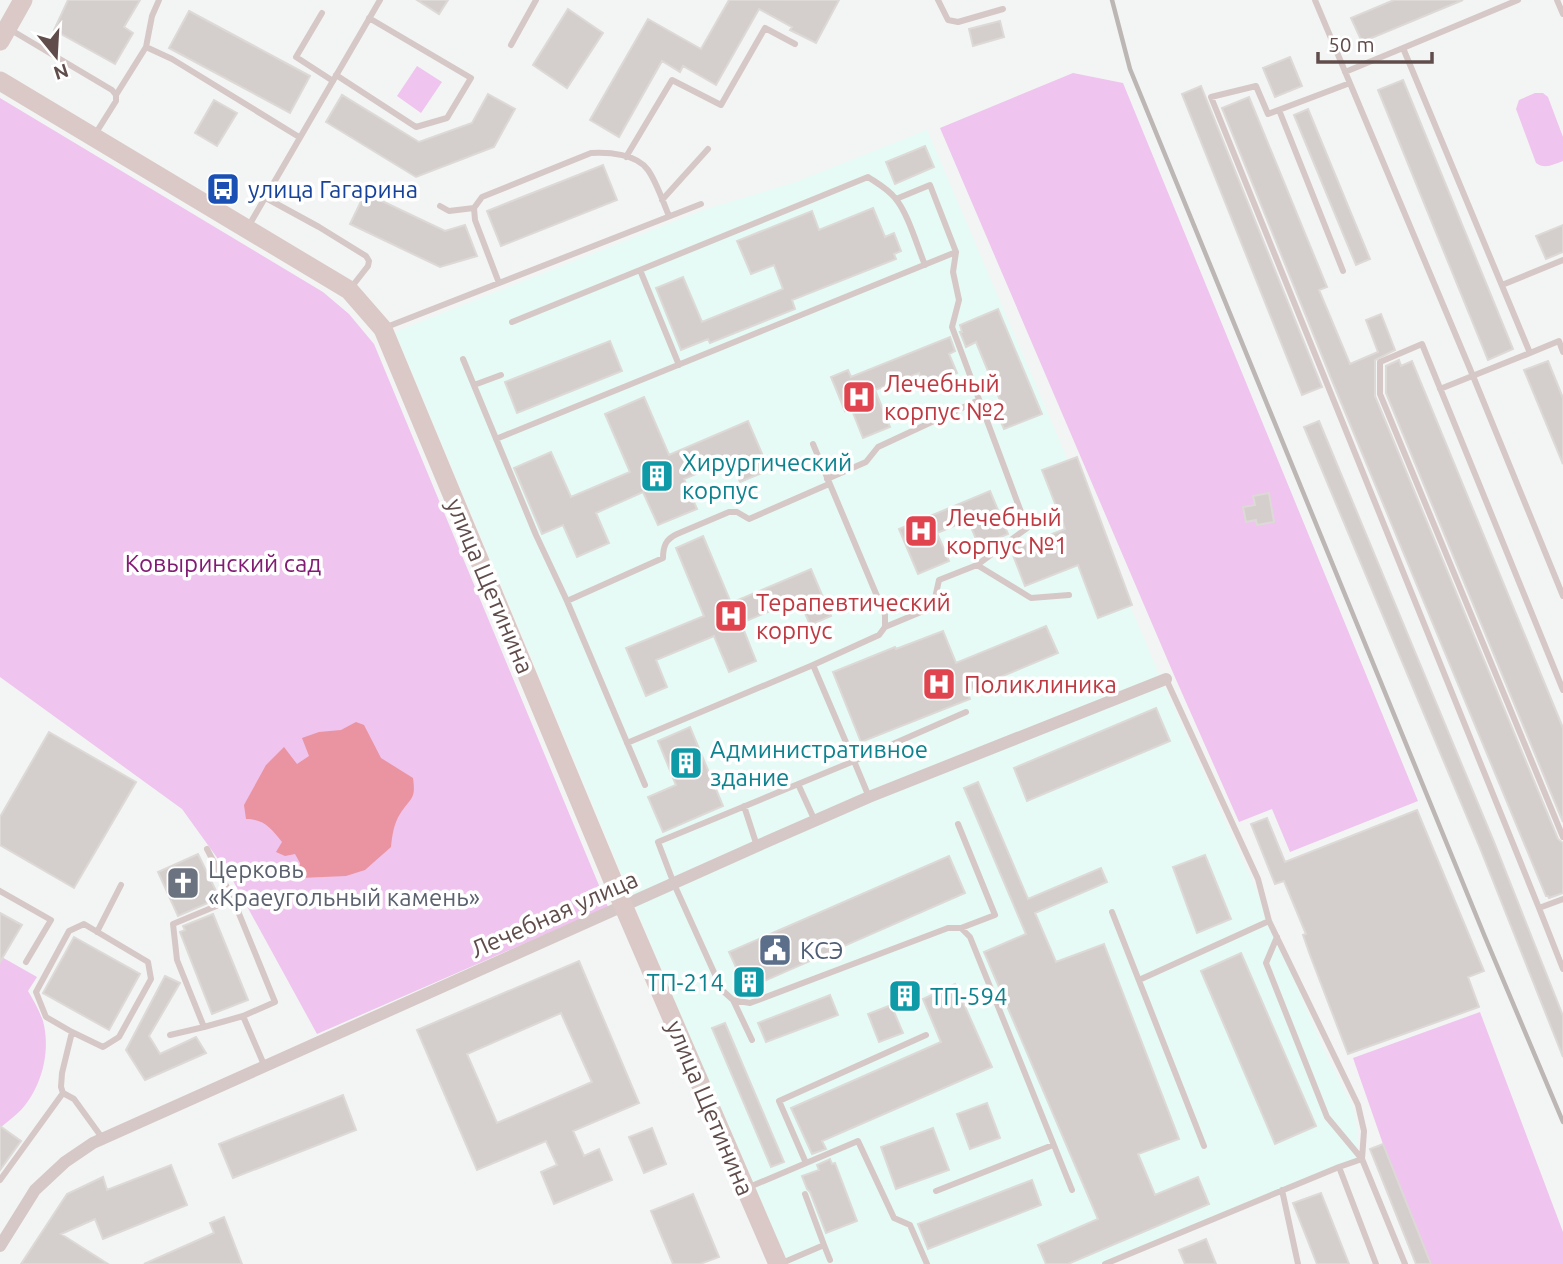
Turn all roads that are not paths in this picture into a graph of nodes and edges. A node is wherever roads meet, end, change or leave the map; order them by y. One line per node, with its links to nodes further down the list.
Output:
1 (23, 0): 11 (street)
2 (159, 0): 14 (lane)
3 (380, 0): 10 (lane)
4 (536, 0): 13 (lane)
5 (938, 0): 8 (lane)
6 (1315, 0): 16 (lane)
7 (1518, 0): 15 (lane)
8 (1003, 9)
9 (322, 13): 17 (lane)
10 (369, 18): 17 (lane); 17 (lane)
11 (4, 34): 20 (lane)
12 (794, 44): 25 (lane)
13 (511, 45)
14 (146, 47): 20 (lane); 22 (lane)
15 (1404, 48): 16 (lane); 40 (lane)
16 (1345, 72): 19 (lane)
17 (334, 78): 22 (lane)
18 (0, 81): 23 (street, улица Щетинина)
19 (1350, 83): 21 (lane); 49 (lane)
20 (116, 95): 23 (lane)
21 (1279, 110): 38 (lane); 82 (lane)
22 (299, 137): 26 (lane)
23 (93, 138): 33 (street, улица Щетинина)
24 (708, 149): 28 (lane)
25 (626, 157): 28 (lane); 31 (lane)
26 (264, 197): 33 (lane); 41 (lane)
27 (896, 198): 34 (lane); 36 (lane); 37 (lane)
28 (662, 200): 32 (lane)
29 (701, 204): 32 (lane)
30 (440, 206): 31 (lane)
31 (474, 208): 39 (lane)
32 (669, 216): 39 (lane)
33 (247, 228): 41 (street, улица Щетинина)
34 (956, 252): 36 (lane); 52 (lane)
35 (1563, 260): 40 (lane)
36 (925, 265): 47 (lane)
37 (640, 270): 42 (lane); 47 (lane)
38 (1343, 271)
39 (499, 283): 43 (lane)
40 (1502, 285): 45 (lane)
41 (349, 290): 43 (street, улица Щетинина)
42 (512, 322)
43 (383, 329): 81 (street, улица Щетинина)
44 (1563, 352): 45 (lane)
45 (1530, 353): 49 (lane)
46 (463, 359): 50 (lane)
47 (679, 365): 53 (lane)
48 (501, 375): 50 (lane)
49 (1473, 376): 51 (lane); 58 (lane)
50 (474, 385): 53 (lane)
51 (1440, 389): 63 (lane); 73 (lane)
52 (979, 400): 55 (lane); 56 (lane)
53 (496, 439): 59 (lane)
54 (813, 444): 55 (lane)
55 (828, 482): 59 (lane); 60 (lane)
56 (977, 565): 57 (lane); 60 (lane)
57 (1069, 595)
58 (1563, 596)
59 (567, 601): 65 (lane)
60 (886, 627): 61 (lane)
61 (813, 665): 65 (lane); 66 (lane)
62 (1166, 678): 69 (street, Лечебная улица); 84 (lane)
63 (1563, 690)
64 (966, 712): 66 (lane)
65 (627, 743): 68 (lane)
66 (854, 761): 67 (lane); 69 (lane)
67 (798, 784): 70 (lane); 71 (lane)
68 (645, 785)
69 (869, 797): 71 (street, Лечебная улица)
70 (744, 806): 74 (lane); 76 (lane)
71 (815, 821): 74 (street, Лечебная улица)
72 (958, 824): 85 (lane)
73 (1563, 837)
74 (757, 846): 76 (street, Лечебная улица)
75 (207, 849): 79 (lane)
76 (674, 884): 81 (street, Лечебная улица); 91 (lane)
77 (121, 885): 86 (lane)
78 (0, 891): 88 (lane)
79 (233, 899): 92 (lane); 93 (lane)
80 (1563, 899): 82 (lane)
81 (623, 905): 98 (street, Лечебная улица); 107 (street, улица Щетинина)
82 (1539, 908): 89 (lane)
83 (1112, 912): 90 (lane)
84 (1269, 921): 87 (lane); 90 (lane)
85 (961, 928): 91 (lane); 101 (lane)
86 (97, 932): 94 (lane); 94 (lane)
87 (1277, 937): 103 (lane); 103 (lane)
88 (26, 962)
89 (1563, 969)
90 (1139, 980): 102 (lane)
91 (733, 1000): 97 (lane)
92 (243, 1016): 93 (lane); 98 (lane)
93 (204, 1027): 95 (lane)
94 (72, 1032): 99 (lane)
95 (170, 1035)
96 (926, 1035): 104 (lane)
97 (752, 1040)
98 (265, 1067): 100 (street, Лечебная улица)
99 (63, 1093): 100 (lane); 106 (lane)
100 (103, 1139): 113 (street, Лечебная улица)
101 (1053, 1145): 108 (lane); 110 (lane)
102 (1204, 1146)
103 (1362, 1159): 105 (lane); 120 (lane)
104 (806, 1163): 107 (lane); 116 (lane)
105 (1339, 1167): 109 (lane); 119 (lane)
106 (0, 1180)
107 (745, 1189): 115 (street, улица Щетинина)
108 (1072, 1190)
109 (1282, 1190): 117 (lane); 118 (lane)
110 (936, 1191)
111 (805, 1194): 112 (lane)
112 (824, 1245): 114 (lane); 115 (lane)
113 (0, 1246)
114 (830, 1261)
115 (779, 1264)
116 (927, 1264)
117 (1105, 1264)
118 (1298, 1264)
119 (1376, 1264)
120 (1405, 1264)

